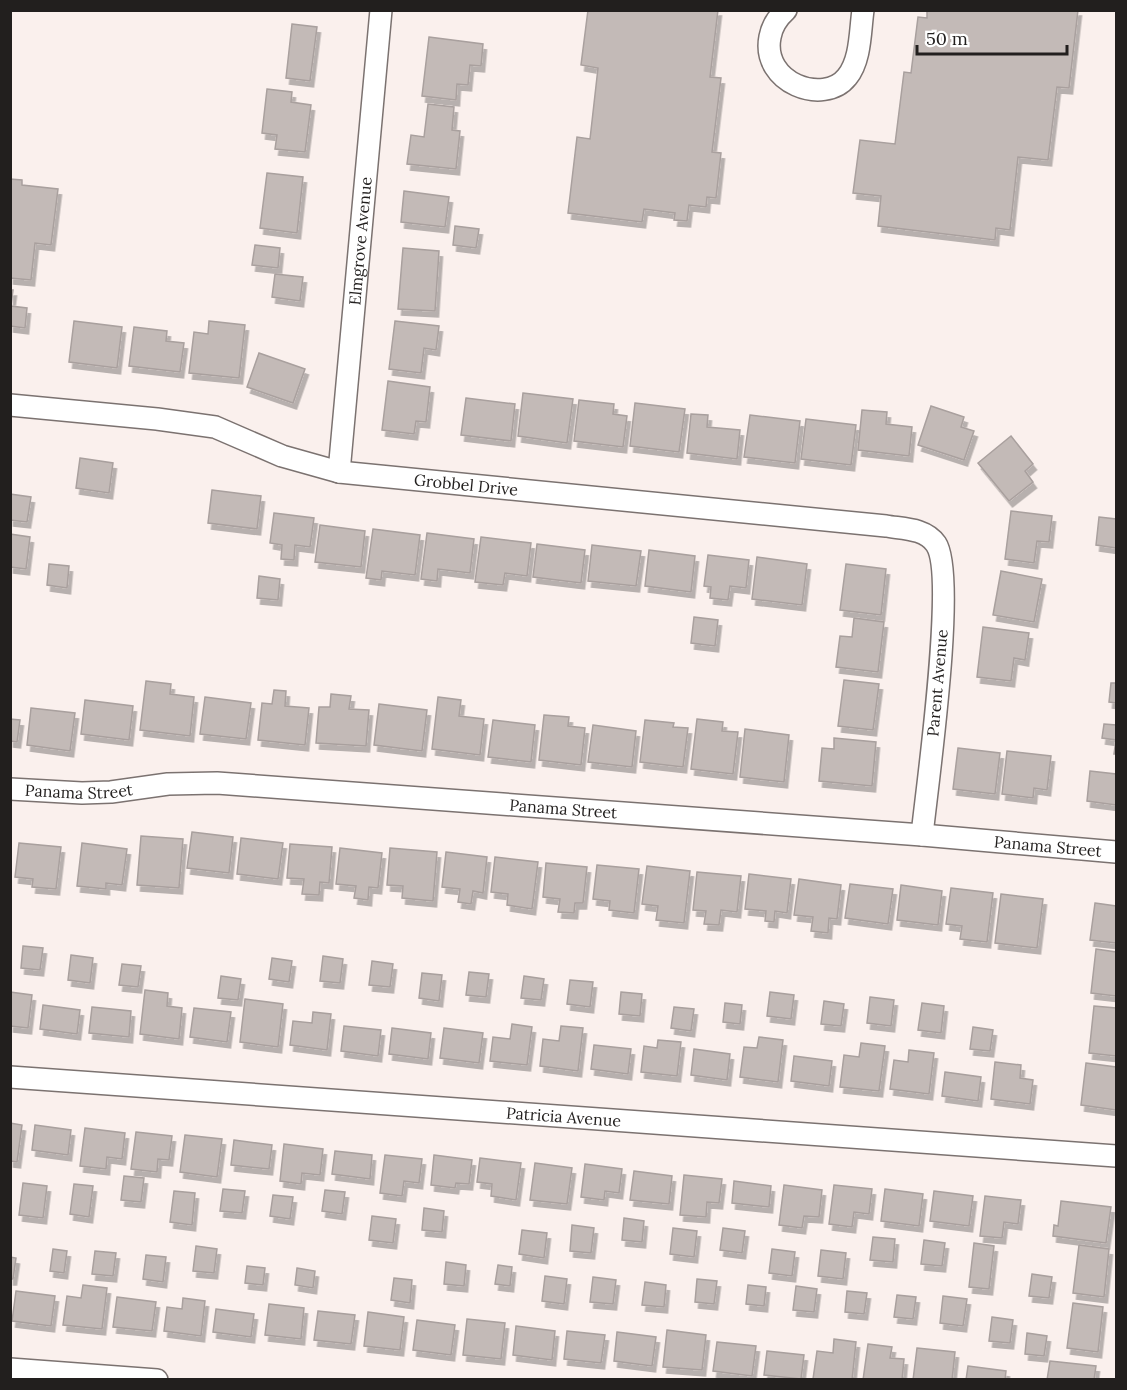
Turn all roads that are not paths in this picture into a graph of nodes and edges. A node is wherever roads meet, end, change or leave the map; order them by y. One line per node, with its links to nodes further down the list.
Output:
1 (381, 10): 5 (street, Elmgrove Avenue)
2 (786, 10): 3 (street)
3 (863, 10)
4 (10, 405): 5 (street, Grobbel Drive)
5 (339, 472): 6 (street, Grobbel Drive)
6 (928, 535): 8 (street, Parent Avenue)
7 (10, 789): 8 (street, Panama Street)
8 (922, 835): 9 (street, Panama Street)
9 (1116, 852)
10 (10, 1077): 11 (street, Patricia Avenue)
11 (1116, 1156)
12 (10, 1369): 13 (street)
13 (157, 1380)

